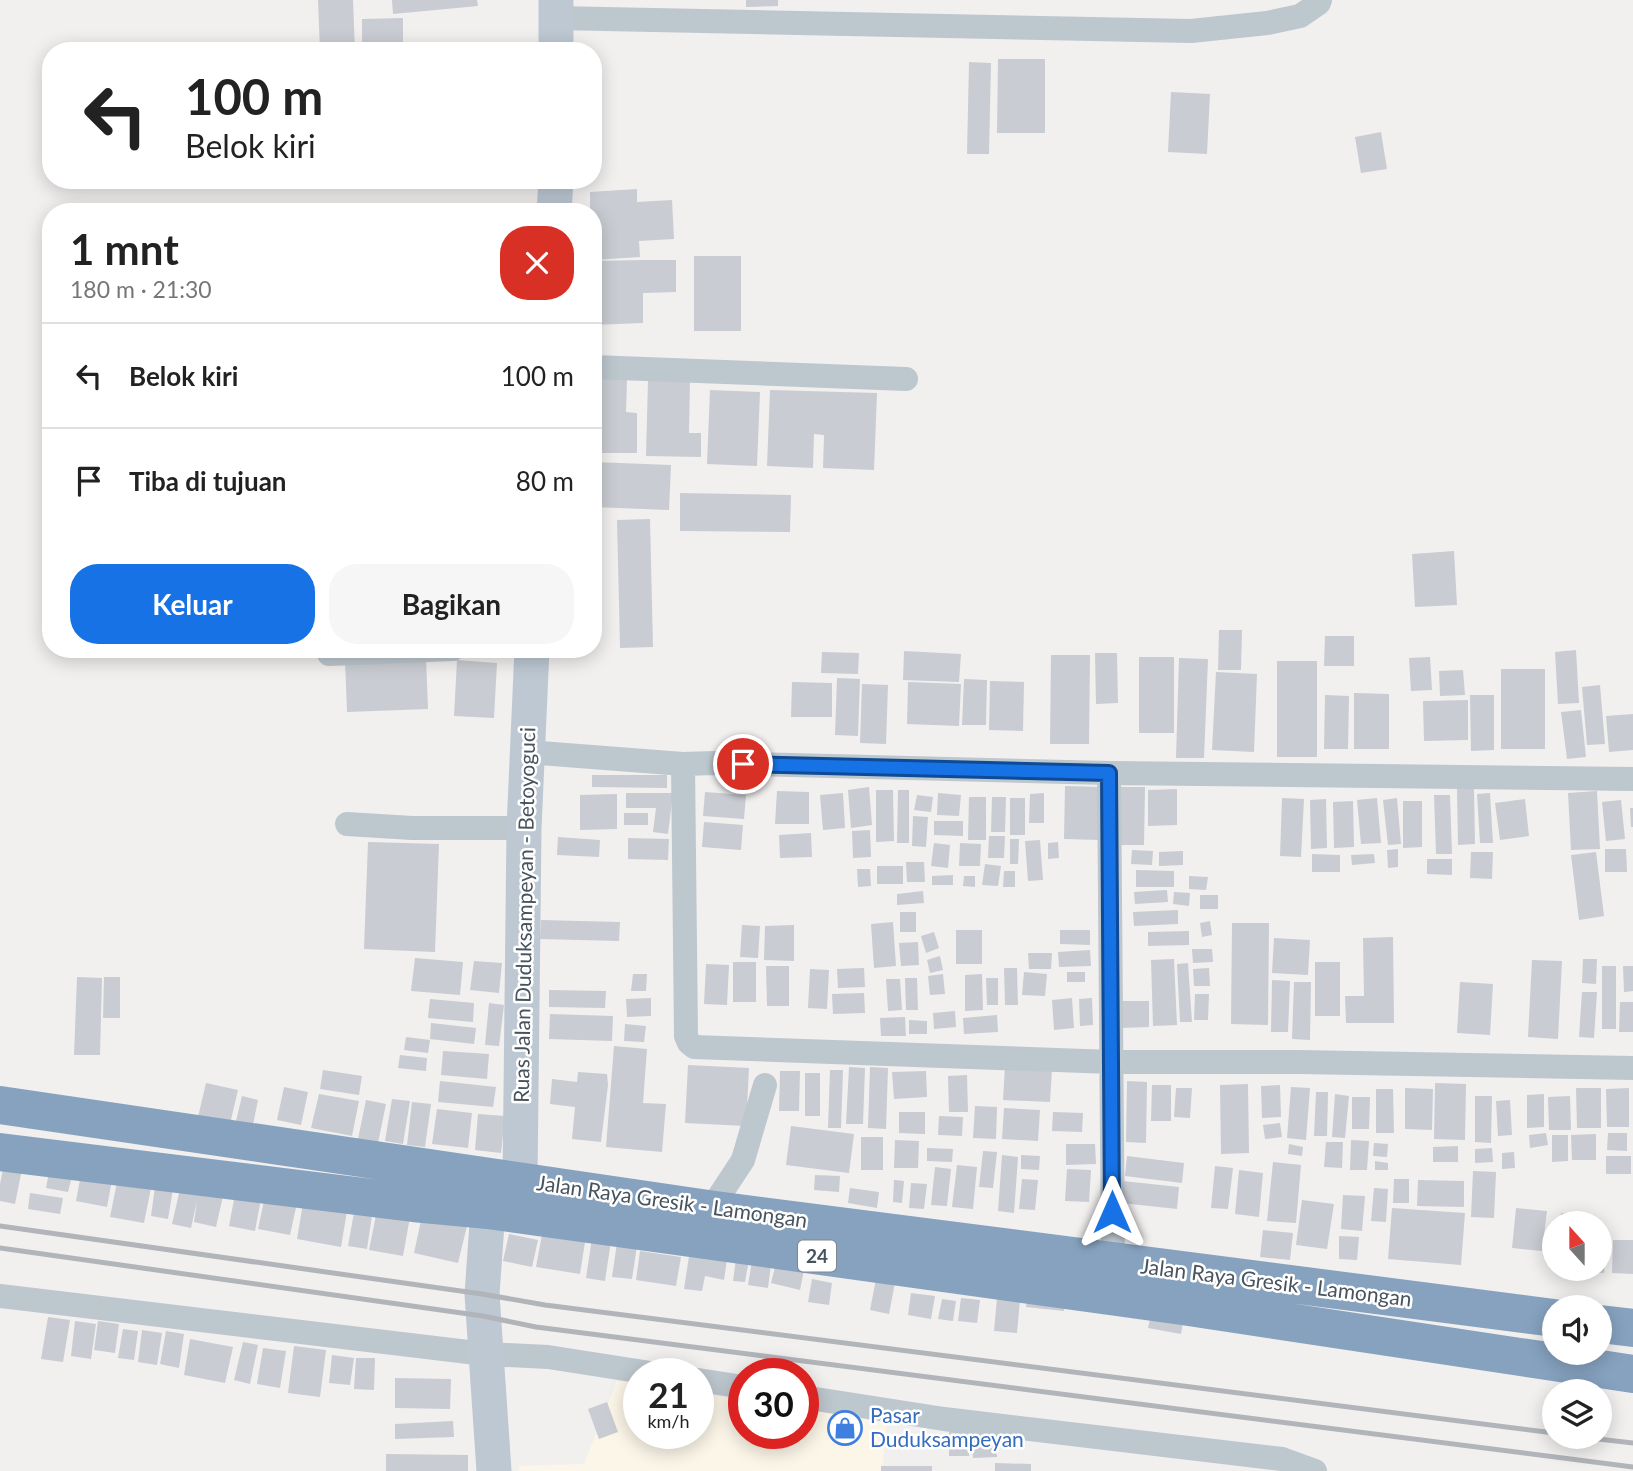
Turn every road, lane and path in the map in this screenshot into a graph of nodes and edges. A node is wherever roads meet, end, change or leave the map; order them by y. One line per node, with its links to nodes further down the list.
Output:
1 (1320, 0): 2 (street)
2 (556, 23)
3 (602, 367): 4 (street)
4 (906, 379)
5 (532, 658): 6 (main road, Ruas Jalan Duduksampeyan - Betoyoguci)
6 (527, 752): 7 (street); 11 (main road, Ruas Jalan Duduksampeyan - Betoyoguci)
7 (683, 764): 8 (street); 12 (street)
8 (1109, 773): 9 (street); 12 (street)
9 (1633, 779)
10 (346, 824): 11 (street)
11 (524, 828): 17 (main road, Ruas Jalan Duduksampeyan - Betoyoguci)
12 (1112, 1062): 13 (street); 20 (street)
13 (1633, 1068)
14 (765, 1085): 19 (street)
15 (0, 1105): 17 (highway, Jalan Raya Gresik - Lamongan / 24)
16 (0, 1152): 18 (highway, 24)
17 (520, 1180): 19 (highway, Jalan Raya Gresik - Lamongan / 24)
18 (488, 1210): 25 (main road); 27 (highway, 24)
19 (715, 1210): 20 (highway, Jalan Raya Gresik - Lamongan / 24)
20 (1112, 1262): 22 (highway, Jalan Raya Gresik - Lamongan / 24)
21 (0, 1296): 25 (street)
22 (1542, 1316)
23 (1612, 1325): 24 (highway)
24 (1633, 1328)
25 (485, 1354): 26 (street); 29 (main road)
26 (623, 1369)
27 (1633, 1374)
28 (819, 1399): 30 (street)
29 (494, 1471)
30 (1315, 1471)

